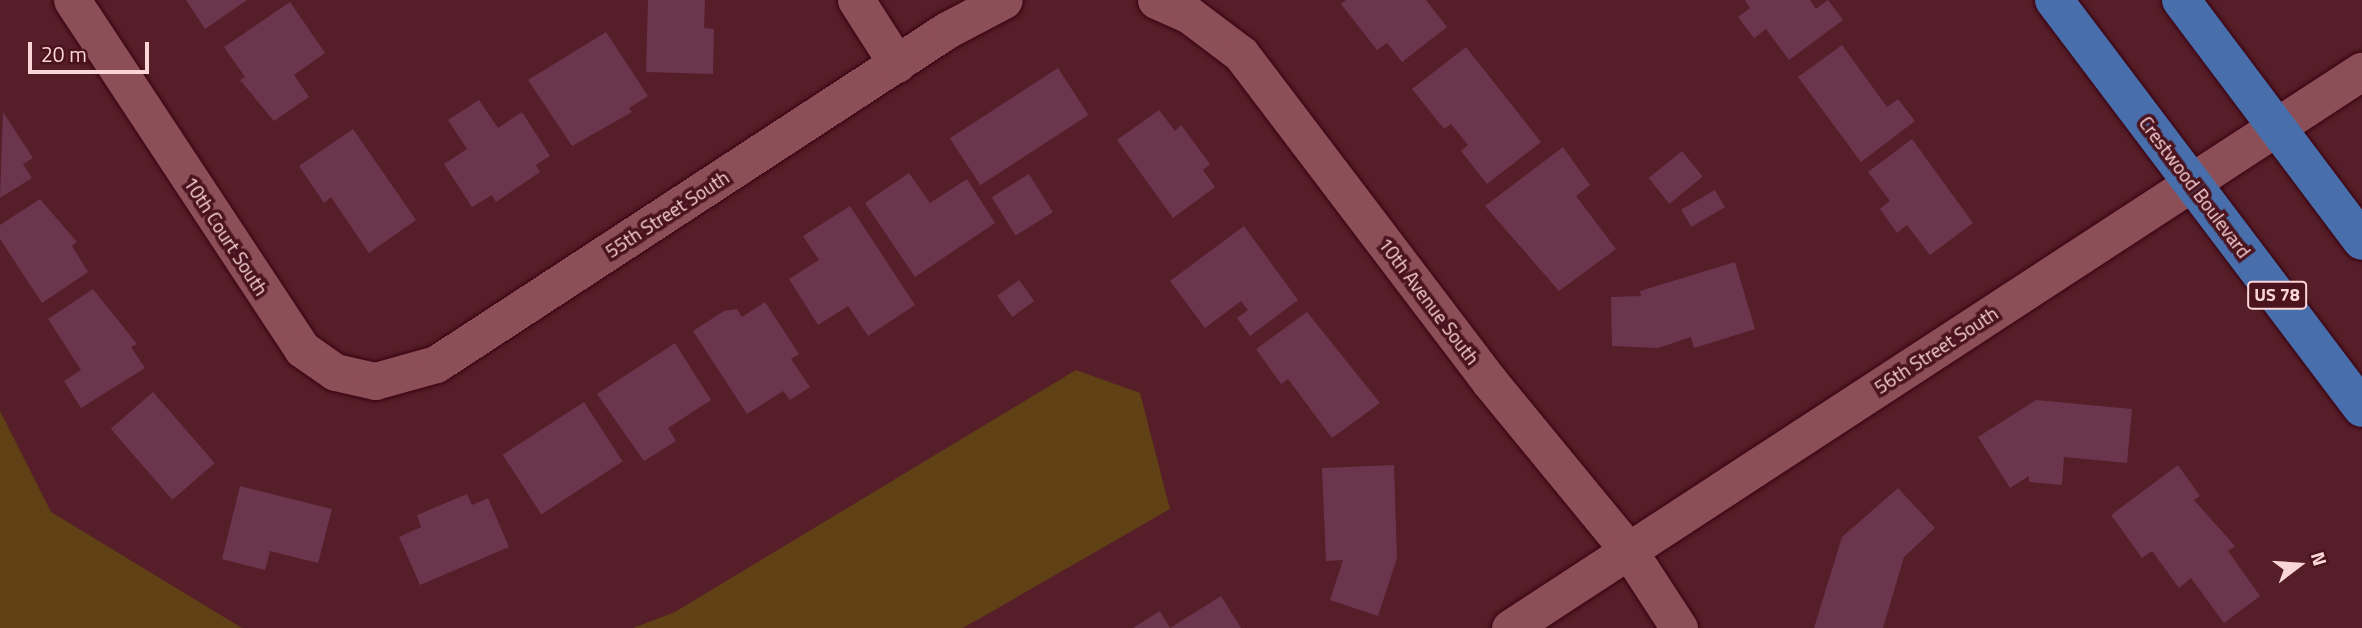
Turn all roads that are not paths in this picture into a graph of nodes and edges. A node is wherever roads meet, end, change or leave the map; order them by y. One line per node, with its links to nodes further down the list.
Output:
1 (72, 0): 12 (street, 10th Court South)
2 (856, 0): 7 (street)
3 (1004, 0): 7 (street)
4 (1156, 0): 14 (street, 10th Avenue South)
5 (2054, 0): 10 (main road, Crestwood Boulevard / US 78)
6 (2181, 0): 9 (main road)
7 (897, 64): 12 (street, 55th Street South)
8 (2362, 72): 9 (street, 56th Street South)
9 (2278, 128): 10 (street, 56th Street South); 11 (main road)
10 (2193, 182): 13 (main road, Crestwood Boulevard / US 78); 14 (street, 56th Street South)
11 (2362, 242)
12 (436, 364)
13 (2362, 408)
14 (1629, 551): 15 (street, 56th Street South); 16 (street, 10th Avenue South)
15 (1510, 628)
16 (1679, 628)

